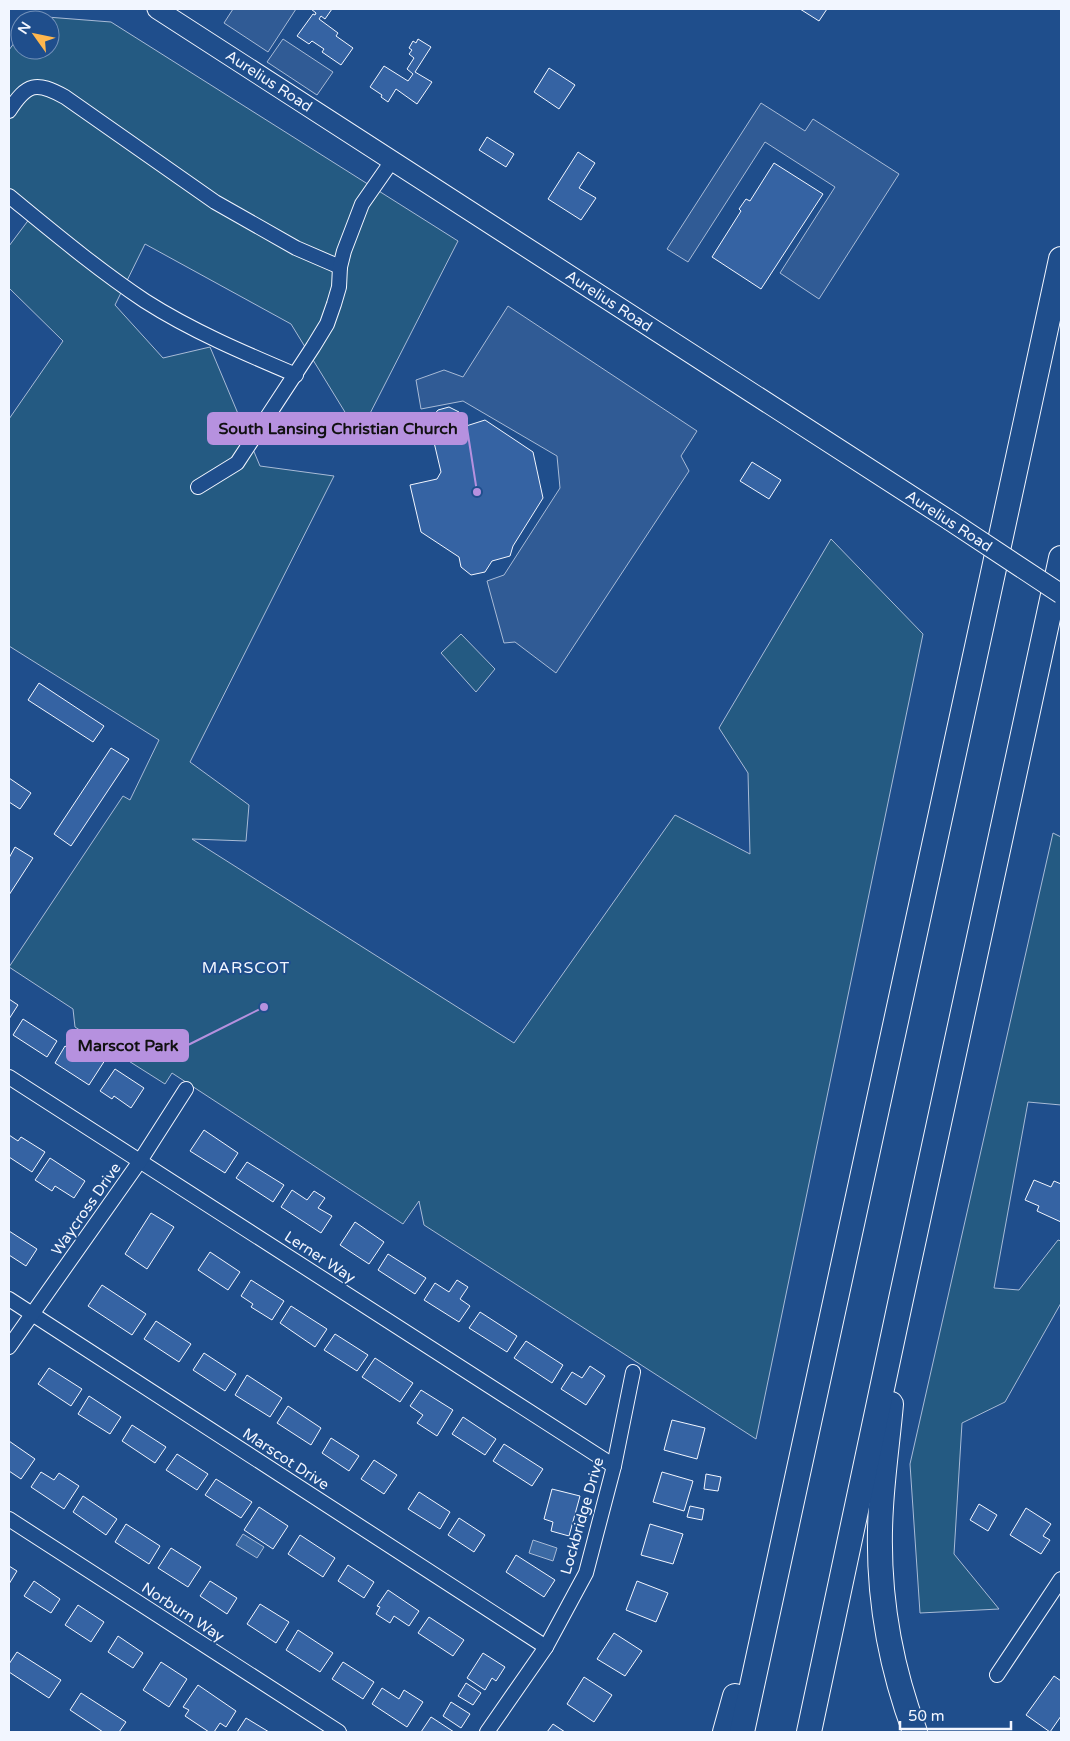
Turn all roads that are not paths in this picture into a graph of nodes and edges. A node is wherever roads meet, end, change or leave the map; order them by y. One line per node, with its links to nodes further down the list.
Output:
1 (157, 9): 3 (street, Aurelius Road)
2 (9, 111): 6 (street)
3 (392, 161): 6 (street); 10 (street, Aurelius Road, bridge)
4 (9, 196): 7 (street)
5 (1061, 259): 19 (highway)
6 (340, 267): 7 (street)
7 (296, 375): 8 (street)
8 (198, 487)
9 (1061, 558): 15 (highway)
10 (1061, 594)
11 (9, 1077): 13 (street, Lerner Way)
12 (186, 1088): 13 (street, Waycross Drive)
13 (140, 1161): 16 (street, Waycross Drive); 20 (street, Lerner Way)
14 (9, 1299): 16 (street, Marscot Drive)
15 (900, 1299): 29 (highway); 30 (highway)
16 (31, 1314): 17 (street, Waycross Drive); 23 (street, Marscot Drive)
17 (9, 1347)
18 (633, 1372): 20 (street, Lockbridge Drive)
19 (808, 1429): 27 (highway); 28 (highway)
20 (614, 1466): 23 (street, Lockbridge Drive)
21 (9, 1519): 25 (street, Norburn Way)
22 (1061, 1579): 24 (street)
23 (546, 1647): 26 (street, Lockbridge Drive)
24 (997, 1675)
25 (339, 1732)
26 (487, 1732)
27 (725, 1732)
28 (742, 1732)
29 (809, 1732)
30 (915, 1732)

